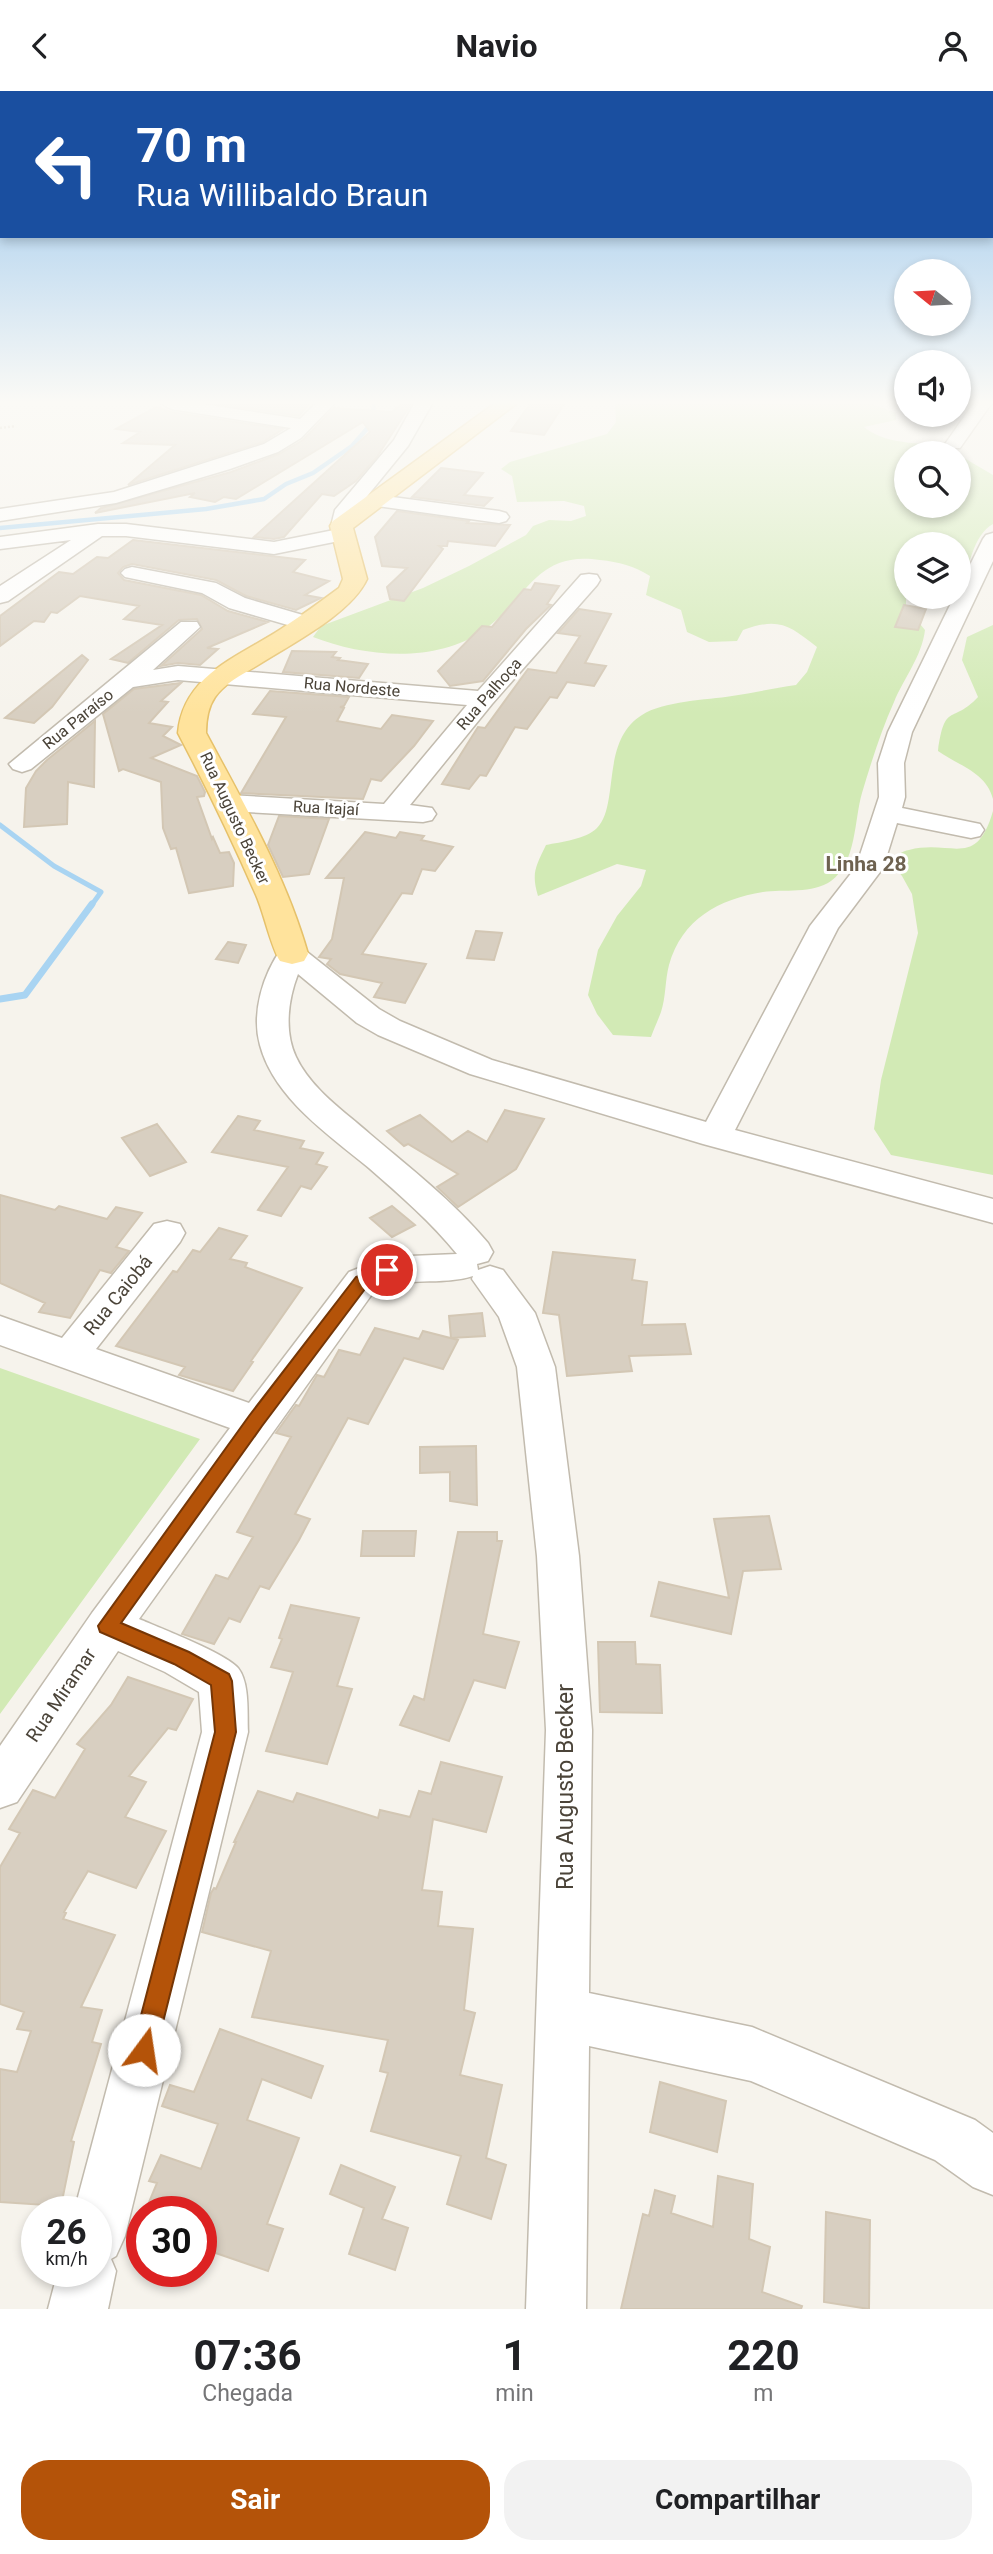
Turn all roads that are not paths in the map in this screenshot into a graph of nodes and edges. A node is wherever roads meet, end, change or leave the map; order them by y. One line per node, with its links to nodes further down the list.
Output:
1 (48, 508): 5 (street)
2 (347, 508): 8 (street)
3 (369, 508): 8 (main road)
4 (427, 508): 6 (street)
5 (0, 515)
6 (499, 517)
7 (98, 530): 8 (street); 10 (street); 13 (street)
8 (342, 531): 14 (main road, Rua Augusto Becker)
9 (993, 539): 22 (street)
10 (0, 543)
11 (132, 573): 14 (street)
12 (589, 580): 18 (street, Rua Palhoça)
13 (0, 596)
14 (305, 623): 16 (main road, Rua Augusto Becker)
15 (189, 628): 17 (street)
16 (220, 677): 17 (street, Rua Paraíso); 18 (street, Rua Nordeste); 20 (main road, Rua Augusto Becker)
17 (126, 681): 19 (street, Rua Paraíso)
18 (484, 699): 21 (street, Rua Palhoça)
19 (22, 764)
20 (229, 803): 21 (street, Rua Itajaí); 25 (main road, Rua Augusto Becker)
21 (392, 811): 23 (street, Rua Itajaí)
22 (887, 813): 24 (street); 26 (street)
23 (423, 814)
24 (971, 830)
25 (292, 954): 26 (street); 29 (street, Rua Augusto Becker)
26 (715, 1136): 27 (street)
27 (993, 1211)
28 (167, 1233): 31 (street, Rua Caiobá)
29 (475, 1266): 32 (street, Rua Miramar); 35 (street, Rua Augusto Becker)
30 (0, 1330): 31 (street)
31 (69, 1356): 32 (street)
32 (255, 1421): 33 (street, Rua Miramar)
33 (108, 1626): 34 (street, Rua Miramar); 37 (street)
34 (0, 1786)
35 (561, 2015): 36 (street); 40 (street, Rua Augusto Becker)
36 (993, 2167)
37 (106, 2196)
38 (83, 2287): 39 (street)
39 (78, 2309)
40 (556, 2309)

